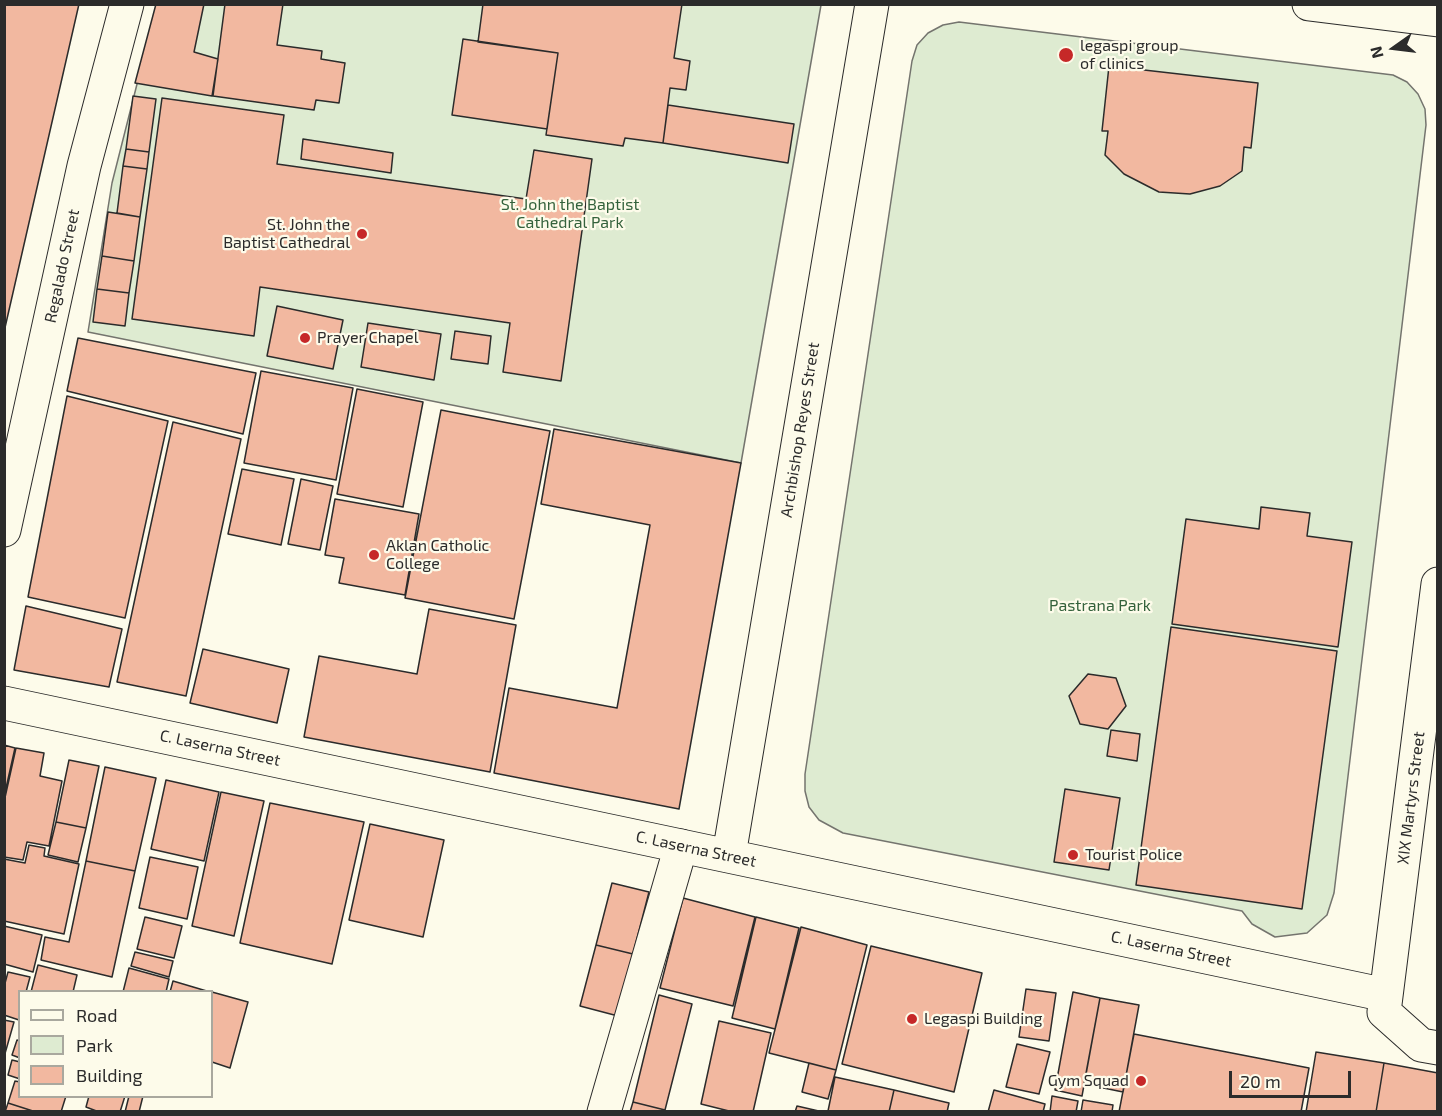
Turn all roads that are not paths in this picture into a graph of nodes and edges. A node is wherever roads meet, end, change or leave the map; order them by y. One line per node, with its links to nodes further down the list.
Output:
1 (127, 4): 5 (street, Regalado Street)
2 (872, 4): 9 (street, Archbishop Reyes Street)
3 (1309, 4): 4 (street)
4 (1437, 20)
5 (4, 530)
6 (1437, 584): 10 (street, XIX Martyrs Street)
7 (4, 703): 8 (street, C. Laserna Street)
8 (681, 846): 9 (street, C. Laserna Street); 12 (street)
9 (729, 855): 10 (street, C. Laserna Street)
10 (1385, 1003): 11 (street, C. Laserna Street)
11 (1437, 1048)
12 (604, 1112)

